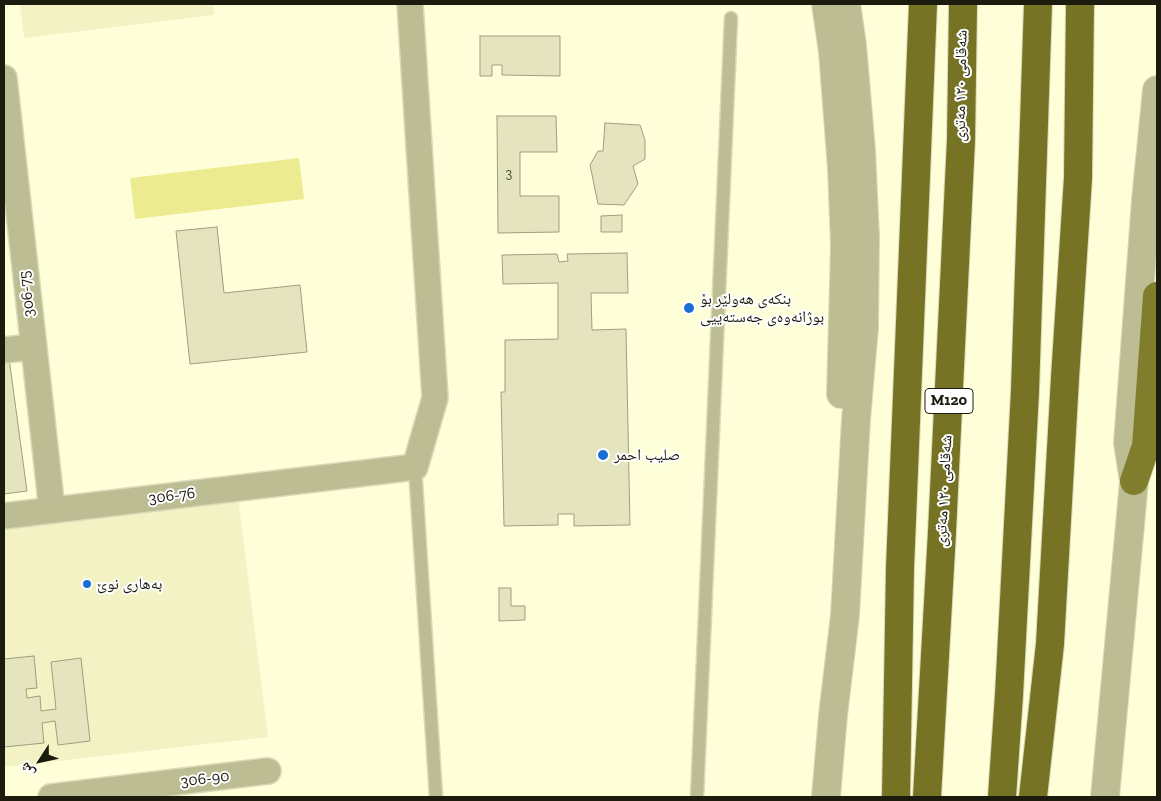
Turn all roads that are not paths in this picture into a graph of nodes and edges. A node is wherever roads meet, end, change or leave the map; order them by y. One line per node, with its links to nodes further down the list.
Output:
1 (410, 4): 17 (street)
2 (826, 4): 21 (street)
3 (846, 4): 21 (street)
4 (923, 4): 27 (highway)
5 (963, 4): 28 (highway, شەقامی ١٢٠ مەتری / M120)
6 (1038, 4): 29 (highway)
7 (1080, 4): 12 (highway)
8 (1097, 4): 12 (highway)
9 (731, 18): 25 (lane)
10 (4, 78): 13 (street, 306-75)
11 (1157, 90): 18 (street)
12 (1078, 178): 30 (highway)
13 (9, 181): 15 (street, 306-75)
14 (1157, 296): 18 (highway)
15 (33, 347): 16 (street); 19 (street, 306-75)
16 (4, 350)
17 (415, 467): 19 (street, 306-76); 24 (lane)
18 (1134, 481): 31 (street)
19 (52, 510): 20 (street, 306-76)
20 (4, 516)
21 (833, 715): 26 (street)
22 (268, 771): 23 (street, 306-90)
23 (51, 797)
24 (436, 797)
25 (697, 797)
26 (826, 797)
27 (896, 797)
28 (927, 797)
29 (1002, 797)
30 (1032, 797)
31 (1105, 797)

